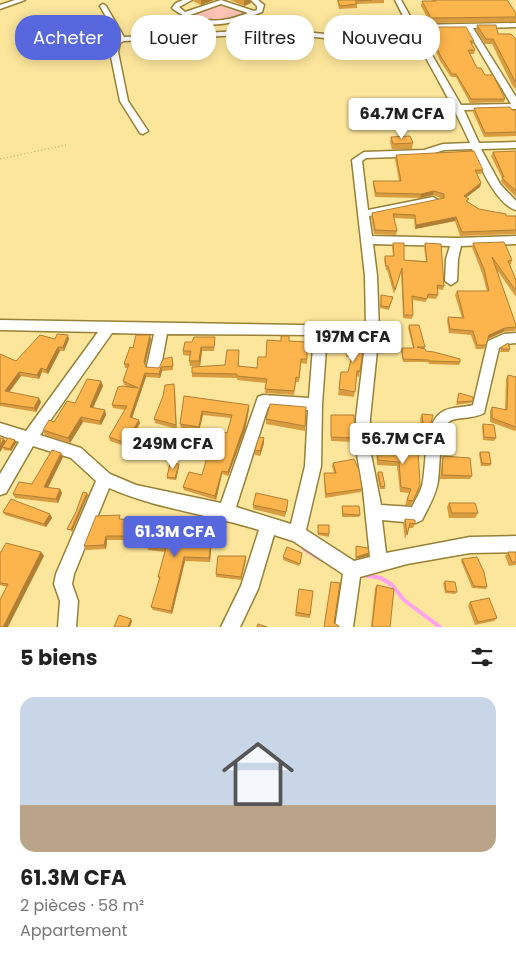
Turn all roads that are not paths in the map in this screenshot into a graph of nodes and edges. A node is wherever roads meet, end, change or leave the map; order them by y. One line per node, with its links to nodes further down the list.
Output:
1 (22, 0): 6 (street)
2 (189, 0): 9 (street)
3 (254, 0): 8 (street)
4 (398, 0): 10 (street)
5 (105, 3): 7 (street); 15 (street)
6 (1, 6)
7 (94, 8)
8 (254, 13): 9 (street); 9 (street)
9 (185, 14)
10 (405, 15)
11 (516, 24): 12 (street)
12 (468, 25): 13 (street); 17 (street)
13 (440, 26)
14 (324, 37): 15 (street)
15 (122, 39): 19 (street)
16 (433, 60): 18 (street)
17 (516, 105): 18 (street)
18 (459, 108): 20 (street)
19 (143, 131)
20 (477, 146): 21 (street); 23 (street); 24 (street)
21 (516, 146)
22 (433, 200): 24 (street)
23 (516, 207)
24 (364, 214): 25 (street)
25 (367, 240): 27 (street); 33 (street)
26 (515, 241): 27 (street)
27 (456, 242): 28 (street)
28 (451, 281)
29 (1, 326): 30 (street)
30 (108, 328): 31 (street); 38 (street)
31 (161, 329): 32 (street); 35 (street)
32 (321, 330): 33 (street); 36 (street)
33 (373, 331): 42 (street)
34 (516, 338): 42 (street)
35 (154, 366)
36 (315, 404): 41 (street); 44 (street)
37 (0, 429): 38 (street)
38 (29, 439): 39 (street); 40 (street)
39 (105, 479): 41 (street); 48 (street)
40 (0, 488)
41 (226, 512): 43 (street)
42 (374, 512): 46 (street)
43 (269, 524): 44 (street); 49 (street)
44 (297, 534): 47 (street)
45 (516, 544): 46 (street)
46 (379, 564): 47 (street)
47 (352, 570): 50 (street)
48 (67, 627)
49 (230, 627)
50 (344, 627)

